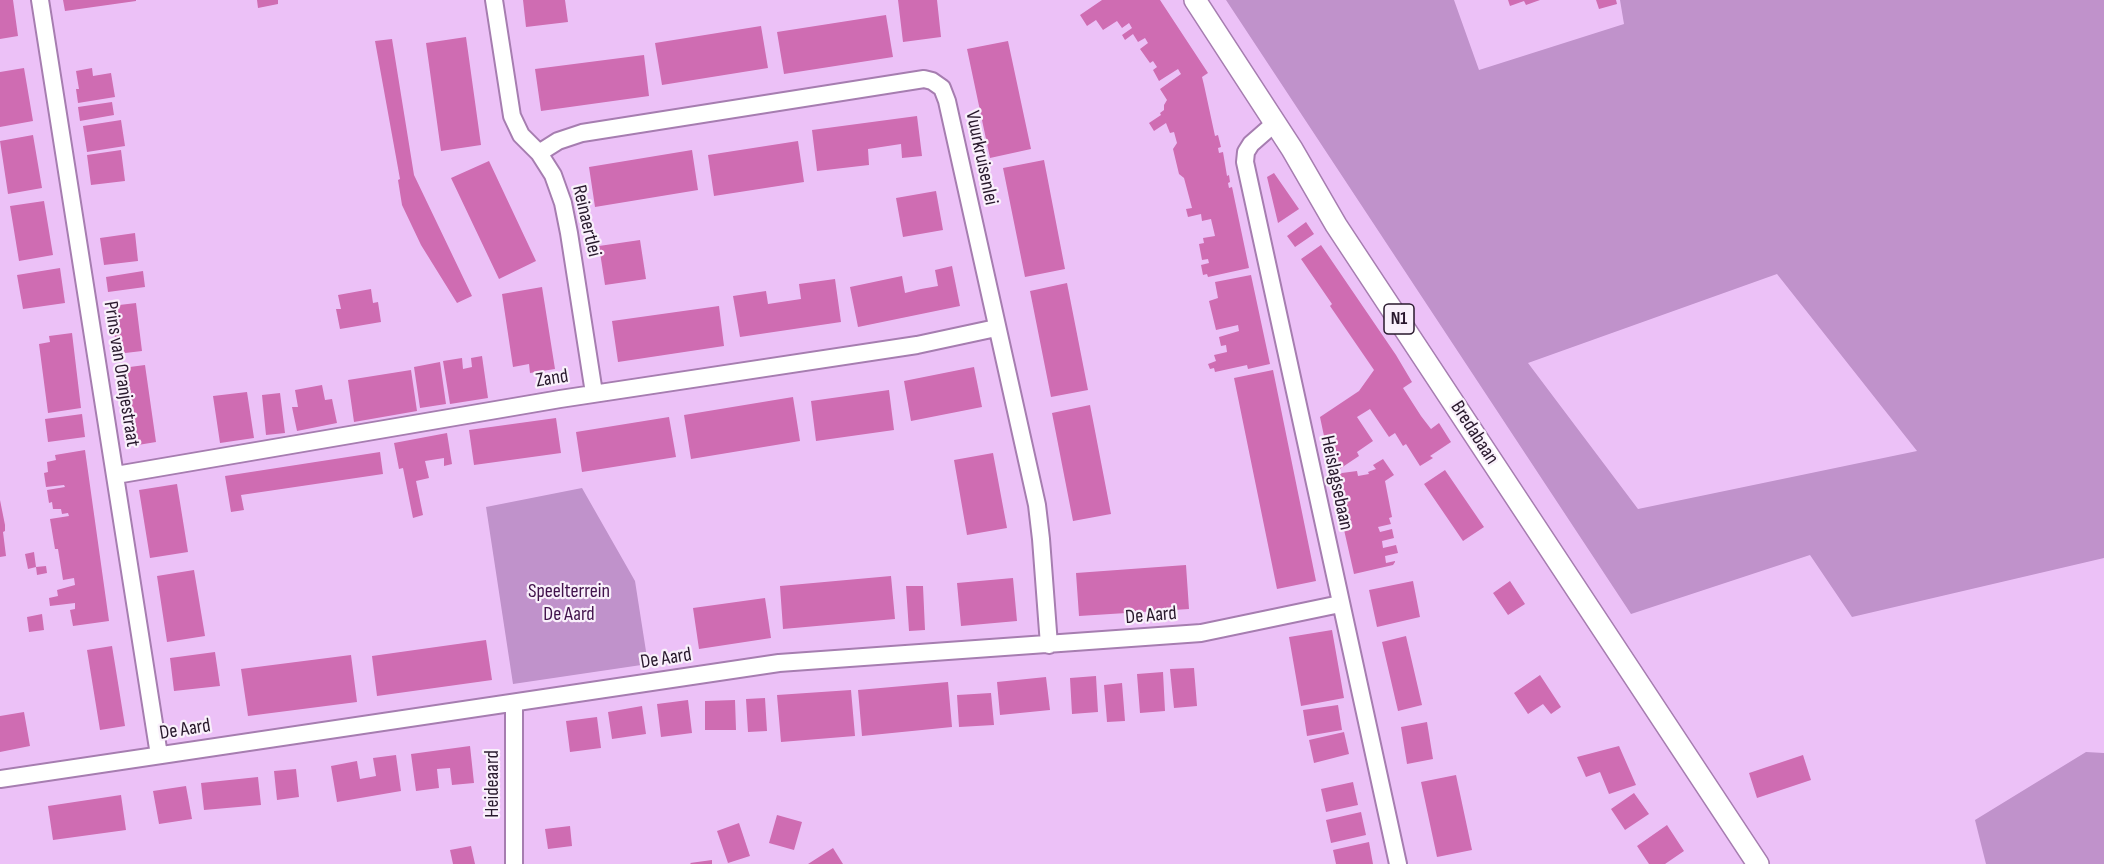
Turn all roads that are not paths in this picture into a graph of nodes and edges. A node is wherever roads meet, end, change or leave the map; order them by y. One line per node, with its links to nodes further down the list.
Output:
1 (39, 0): 8 (street, Prins van Oranjestraat)
2 (494, 0): 5 (street, Reinaertlei)
3 (1195, 0): 4 (main road, Bredabaan / N1)
4 (1275, 123): 9 (street, Heislagsebaan); 16 (main road, Bredabaan / N1)
5 (539, 153): 6 (street, Vuurkruisenlei); 7 (street, Reinaertlei)
6 (996, 328): 7 (street, Zand); 10 (street, Vuurkruisenlei)
7 (594, 393): 8 (street, Zand)
8 (116, 475): 12 (street, Prins van Oranjestraat)
9 (1340, 604): 10 (street, De Aard); 15 (street, Heislagsebaan)
10 (1049, 645): 11 (street, De Aard)
11 (514, 703): 12 (street, De Aard); 14 (street, Heideaard)
12 (159, 755): 13 (street, De Aard)
13 (0, 779)
14 (514, 864)
15 (1398, 864)
16 (1758, 864)

